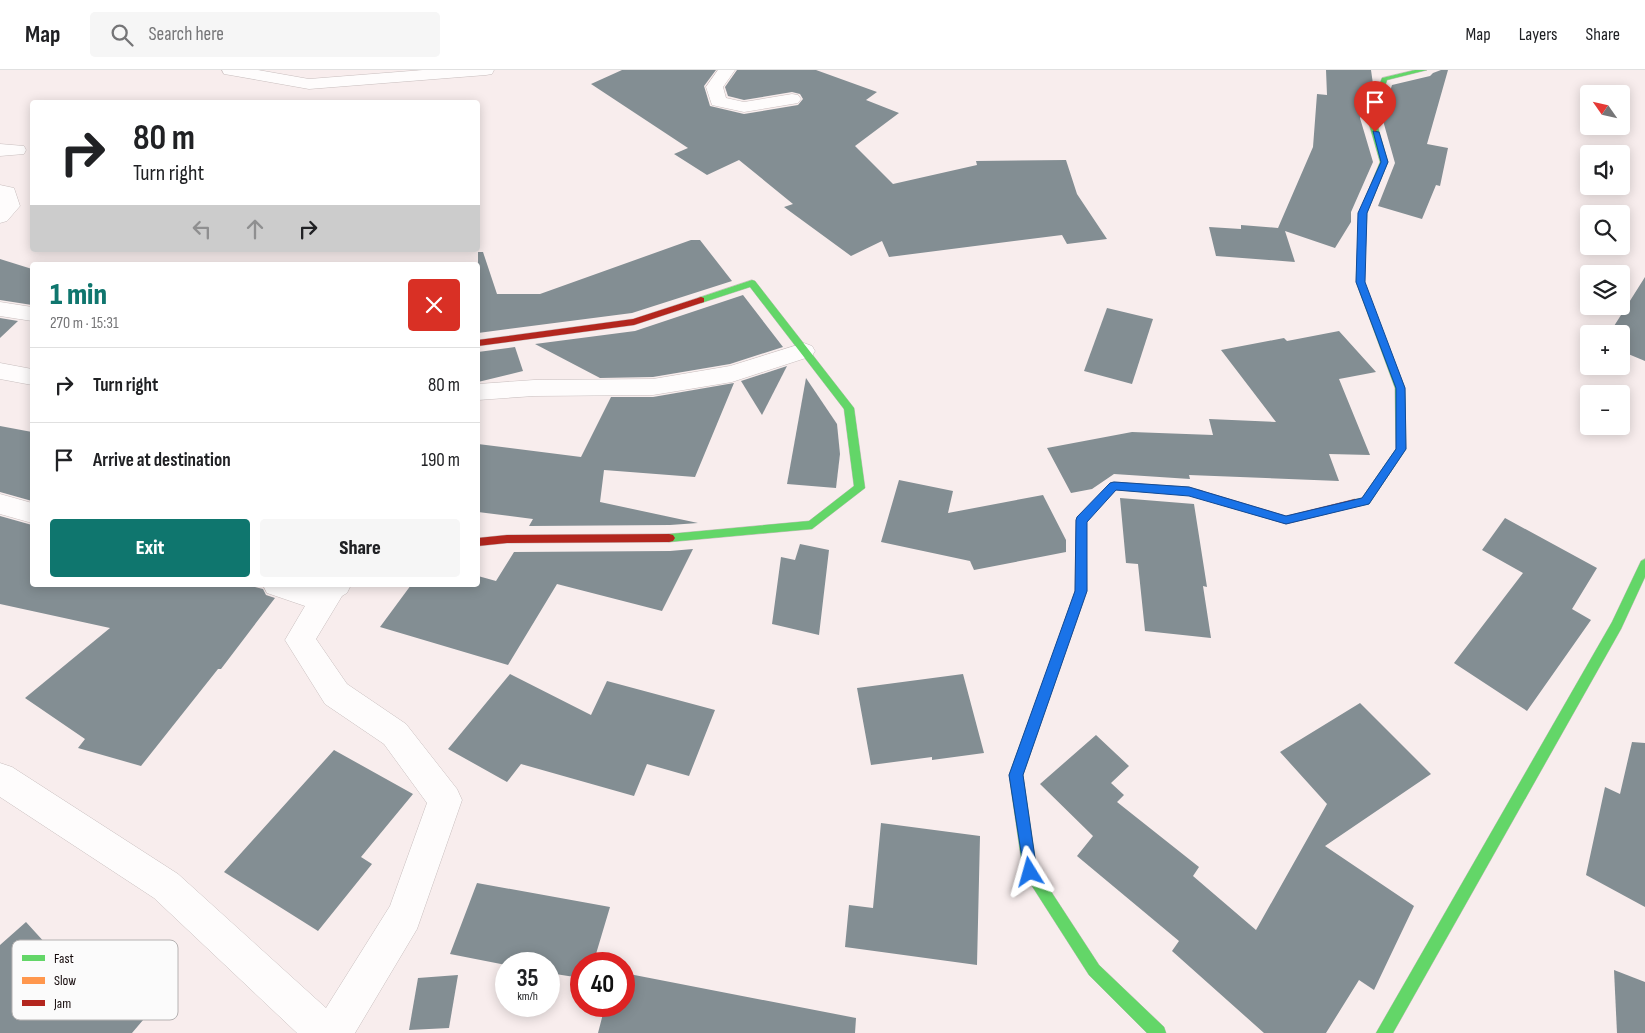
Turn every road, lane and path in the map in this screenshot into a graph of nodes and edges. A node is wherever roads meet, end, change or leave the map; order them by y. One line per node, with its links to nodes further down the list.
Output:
1 (230, 70): 2 (street)
2 (486, 70)
3 (727, 70): 5 (street)
4 (1424, 70): 24 (street)
5 (792, 99)
6 (0, 190): 7 (street)
7 (0, 217)
8 (0, 309): 9 (street)
9 (30, 314)
10 (480, 343): 11 (street)
11 (804, 351): 14 (street); 17 (street)
12 (0, 372): 13 (street)
13 (30, 377)
14 (480, 392)
15 (0, 504): 16 (street)
16 (30, 512)
17 (480, 542)
18 (1645, 564): 25 (street)
19 (290, 587): 20 (street)
20 (330, 593): 23 (street)
21 (0, 778): 22 (street)
22 (325, 1033)
23 (333, 1033)
24 (1158, 1033)
25 (1384, 1033)

